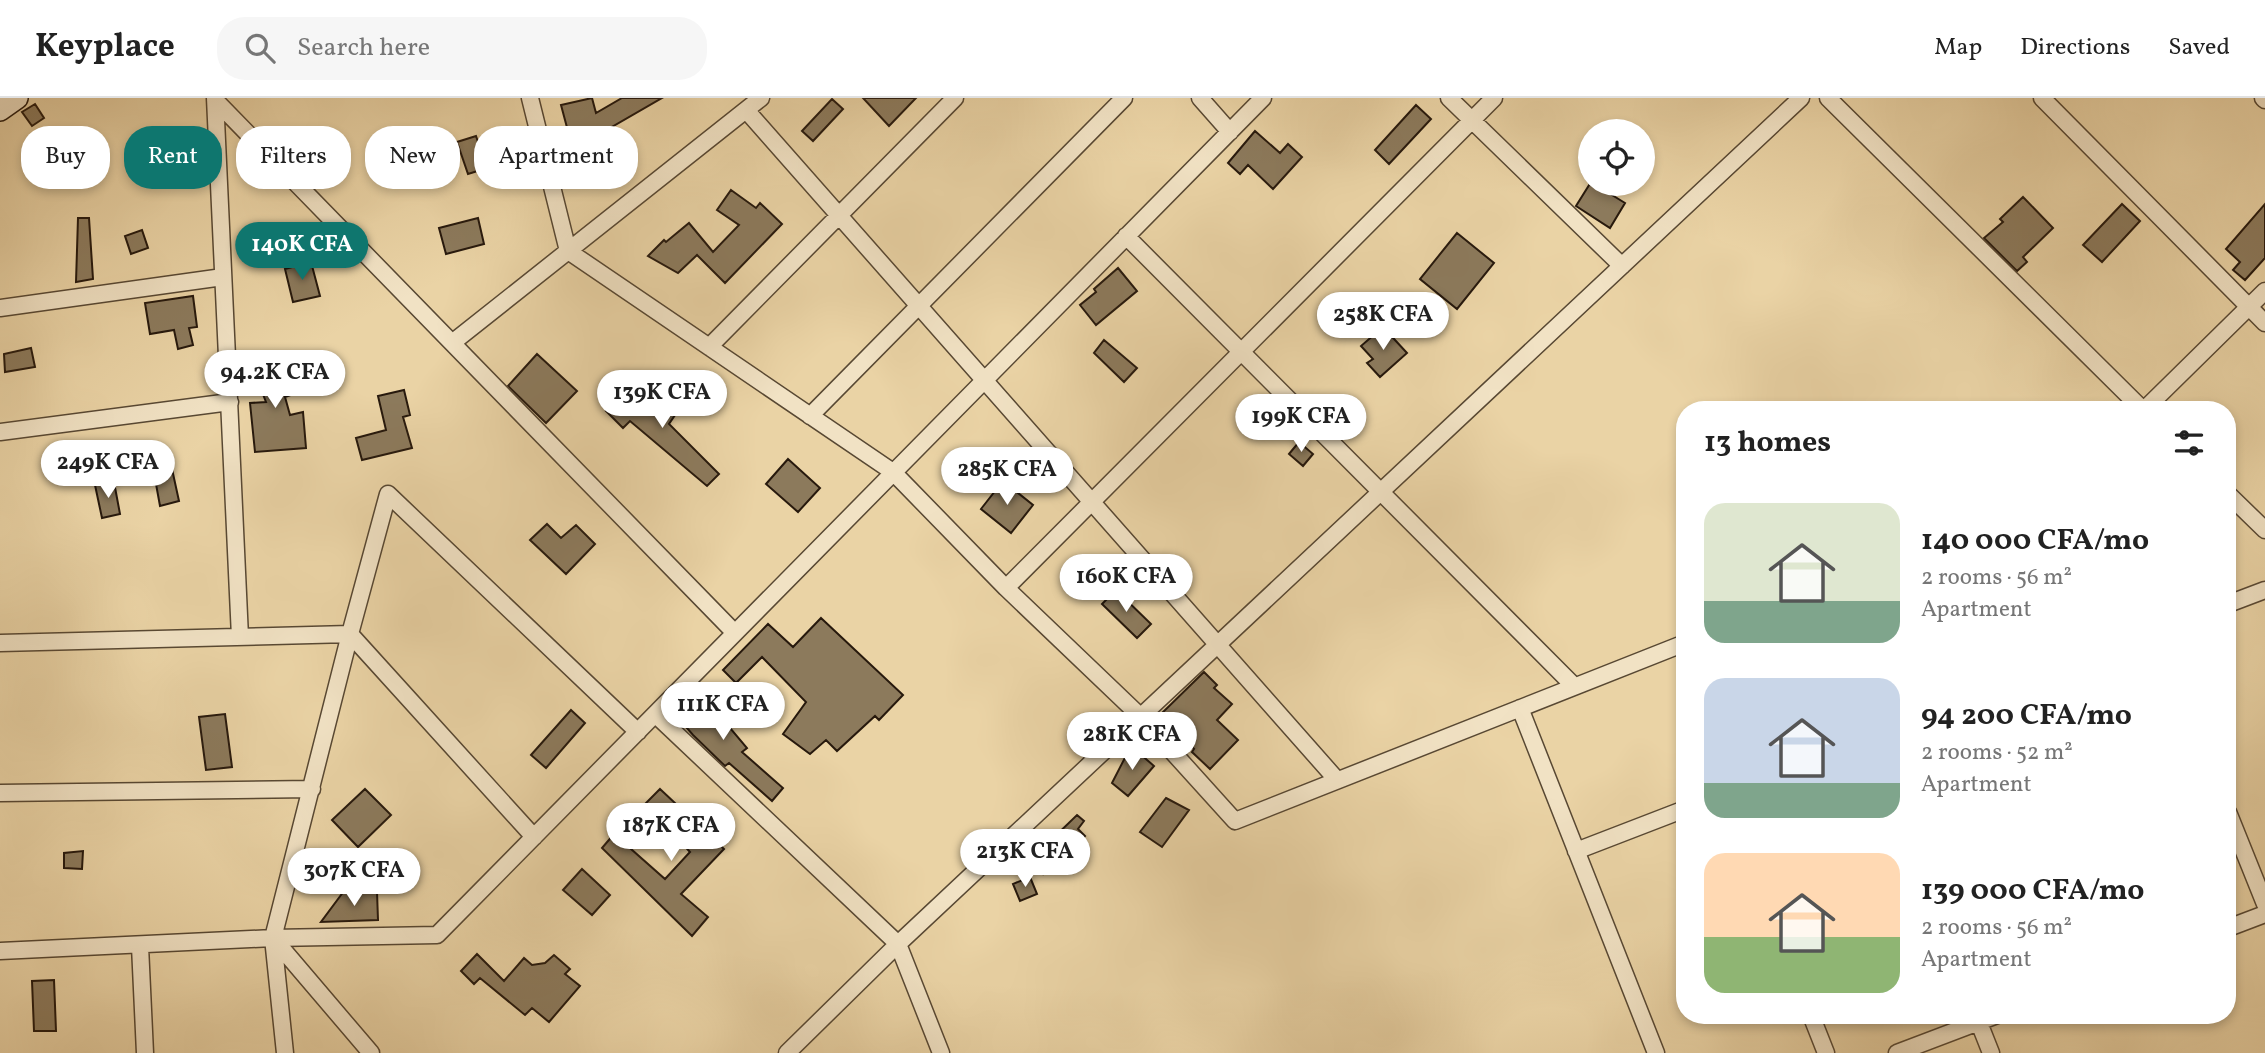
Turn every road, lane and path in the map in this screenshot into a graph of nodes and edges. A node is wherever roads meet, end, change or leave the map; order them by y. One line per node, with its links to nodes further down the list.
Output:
1 (17, 98): 14 (street)
2 (530, 98): 20 (street)
3 (761, 98): 15 (street)
4 (955, 98): 18 (street)
5 (1124, 98): 24 (street)
6 (1200, 98): 17 (street)
7 (1263, 98): 17 (street)
8 (1448, 98): 16 (street)
9 (1494, 98): 16 (street)
10 (1801, 98): 21 (street)
11 (1828, 98): 32 (street)
12 (2042, 98): 25 (street)
13 (215, 99): 22 (street); 28 (street)
14 (0, 110)
15 (746, 110): 18 (street); 20 (street)
16 (1472, 121): 21 (street); 30 (street)
17 (1230, 132): 19 (street)
18 (839, 216): 24 (street); 29 (street)
19 (1126, 236): 30 (street); 31 (street)
20 (568, 251): 28 (street); 29 (street)
21 (1622, 266): 38 (street)
22 (223, 277): 26 (street); 34 (street)
23 (2265, 291): 25 (street)
24 (918, 305): 31 (street); 35 (street)
25 (2249, 307): 27 (street); 33 (street)
26 (0, 308)
27 (2265, 323)
28 (452, 342): 45 (street)
29 (709, 347): 35 (street)
30 (1241, 352): 38 (street); 40 (street)
31 (984, 380): 37 (street); 40 (street)
32 (2135, 401)
33 (2153, 401)
34 (230, 402): 36 (street); 47 (street)
35 (810, 416): 37 (street)
36 (0, 432)
37 (893, 472): 42 (street); 45 (street)
38 (1381, 492): 49 (street); 51 (street)
39 (2236, 502): 41 (street)
40 (1092, 503): 42 (street); 49 (street)
41 (2265, 530)
42 (1006, 588): 54 (street)
43 (2265, 590): 44 (street)
44 (2236, 601)
45 (734, 632): 53 (street)
46 (350, 634): 47 (street); 55 (street); 57 (street); 61 (street)
47 (240, 637): 48 (street)
48 (0, 643)
49 (1218, 645): 54 (street); 56 (street)
50 (1676, 647): 51 (street)
51 (1574, 687): 52 (street)
52 (1520, 708): 56 (street); 62 (street)
53 (655, 714): 55 (street); 67 (street)
54 (1140, 716): 56 (street); 67 (street)
55 (638, 732): 61 (street)
56 (1337, 780)
57 (312, 789): 58 (street); 66 (street)
58 (0, 793)
59 (1676, 812): 62 (street)
60 (2236, 832): 63 (street)
61 (534, 837): 66 (street)
62 (1576, 851): 78 (street)
63 (2265, 904)
64 (2265, 914): 65 (street)
65 (2236, 925)
66 (273, 938): 68 (street); 74 (street); 75 (street)
67 (898, 943): 76 (street); 77 (street)
68 (140, 946): 69 (street); 73 (street)
69 (0, 951)
70 (1815, 1024): 79 (street)
71 (1963, 1024): 80 (street)
72 (1979, 1024): 81 (street)
73 (145, 1053)
74 (285, 1053)
75 (371, 1053)
76 (787, 1053)
77 (941, 1053)
78 (1656, 1053)
79 (1826, 1053)
80 (1897, 1053)
81 (1991, 1053)

